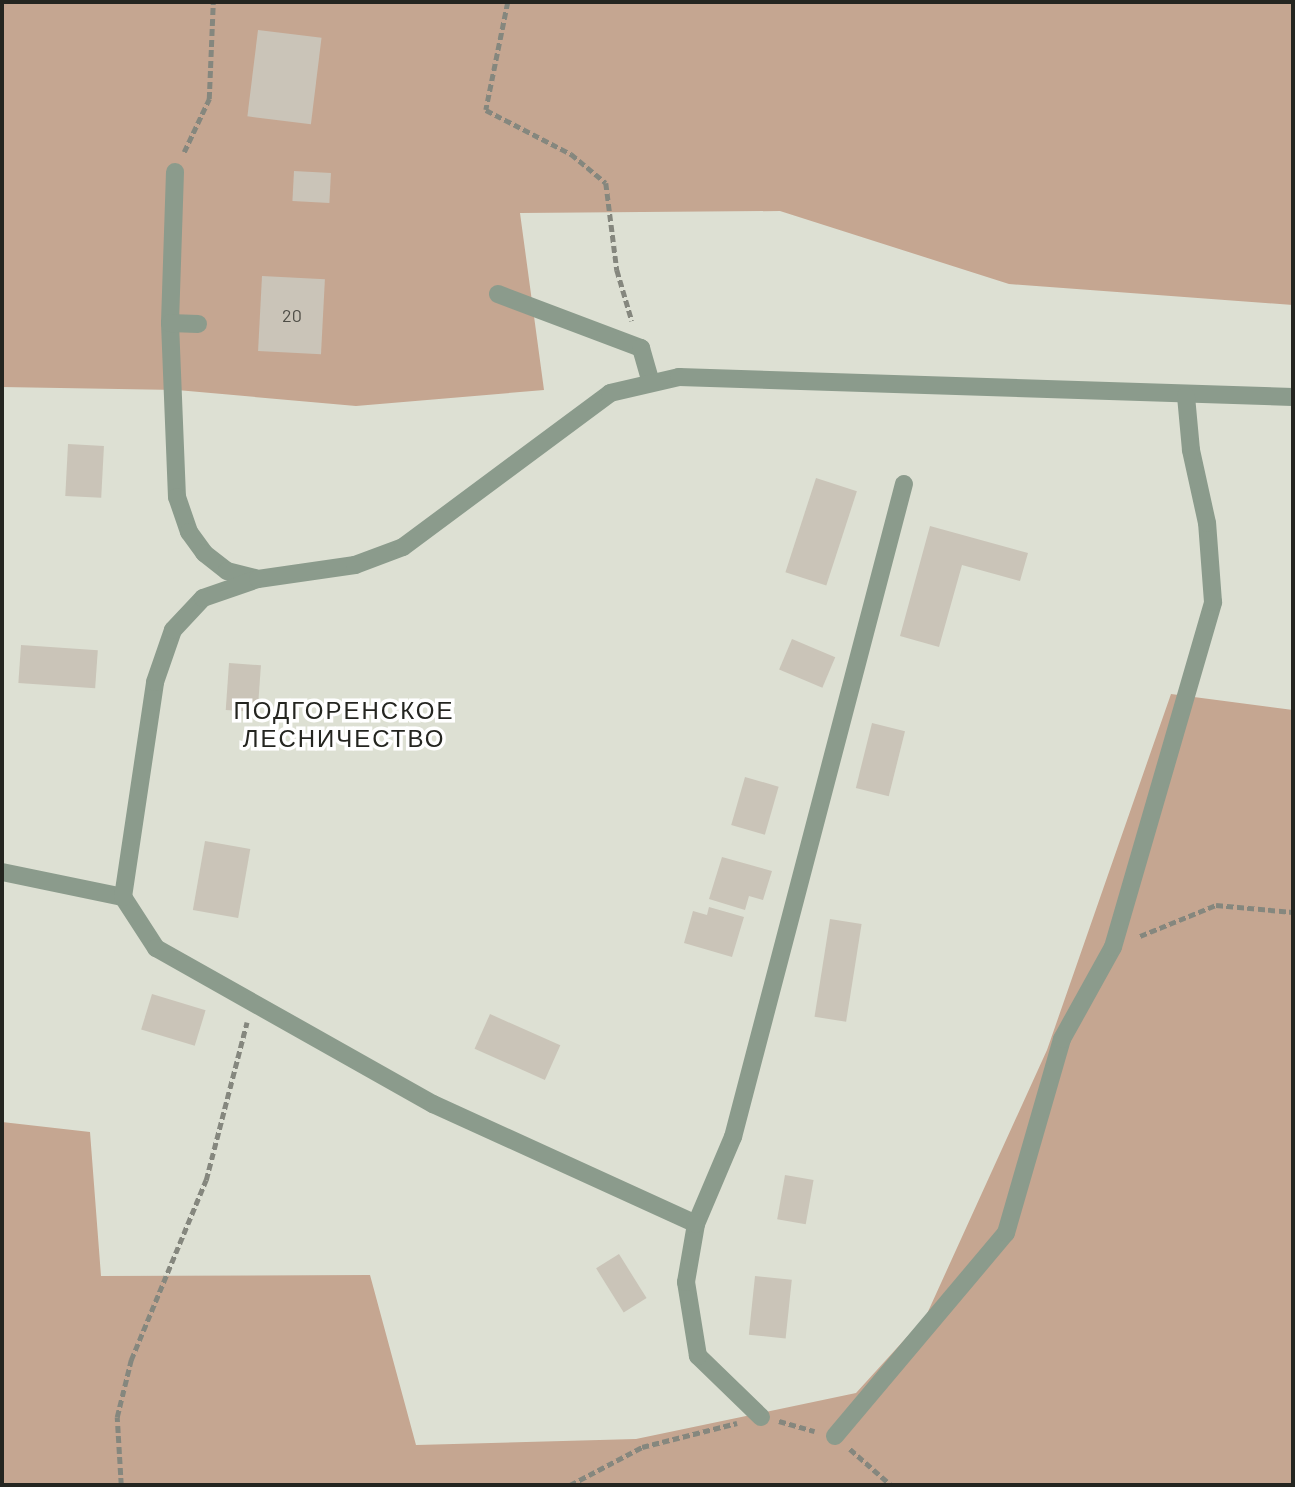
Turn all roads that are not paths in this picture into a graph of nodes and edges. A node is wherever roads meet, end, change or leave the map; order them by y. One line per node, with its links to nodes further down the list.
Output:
1 (175, 172): 3 (street)
2 (498, 294): 5 (street)
3 (170, 323): 4 (street); 9 (street)
4 (198, 324)
5 (650, 380): 6 (street); 9 (street)
6 (1186, 396): 7 (street); 14 (street)
7 (1293, 397)
8 (904, 484): 12 (street)
9 (258, 579): 11 (street)
10 (2, 872): 11 (street)
11 (124, 897): 12 (street)
12 (696, 1224): 13 (street)
13 (761, 1417)
14 (835, 1436)

